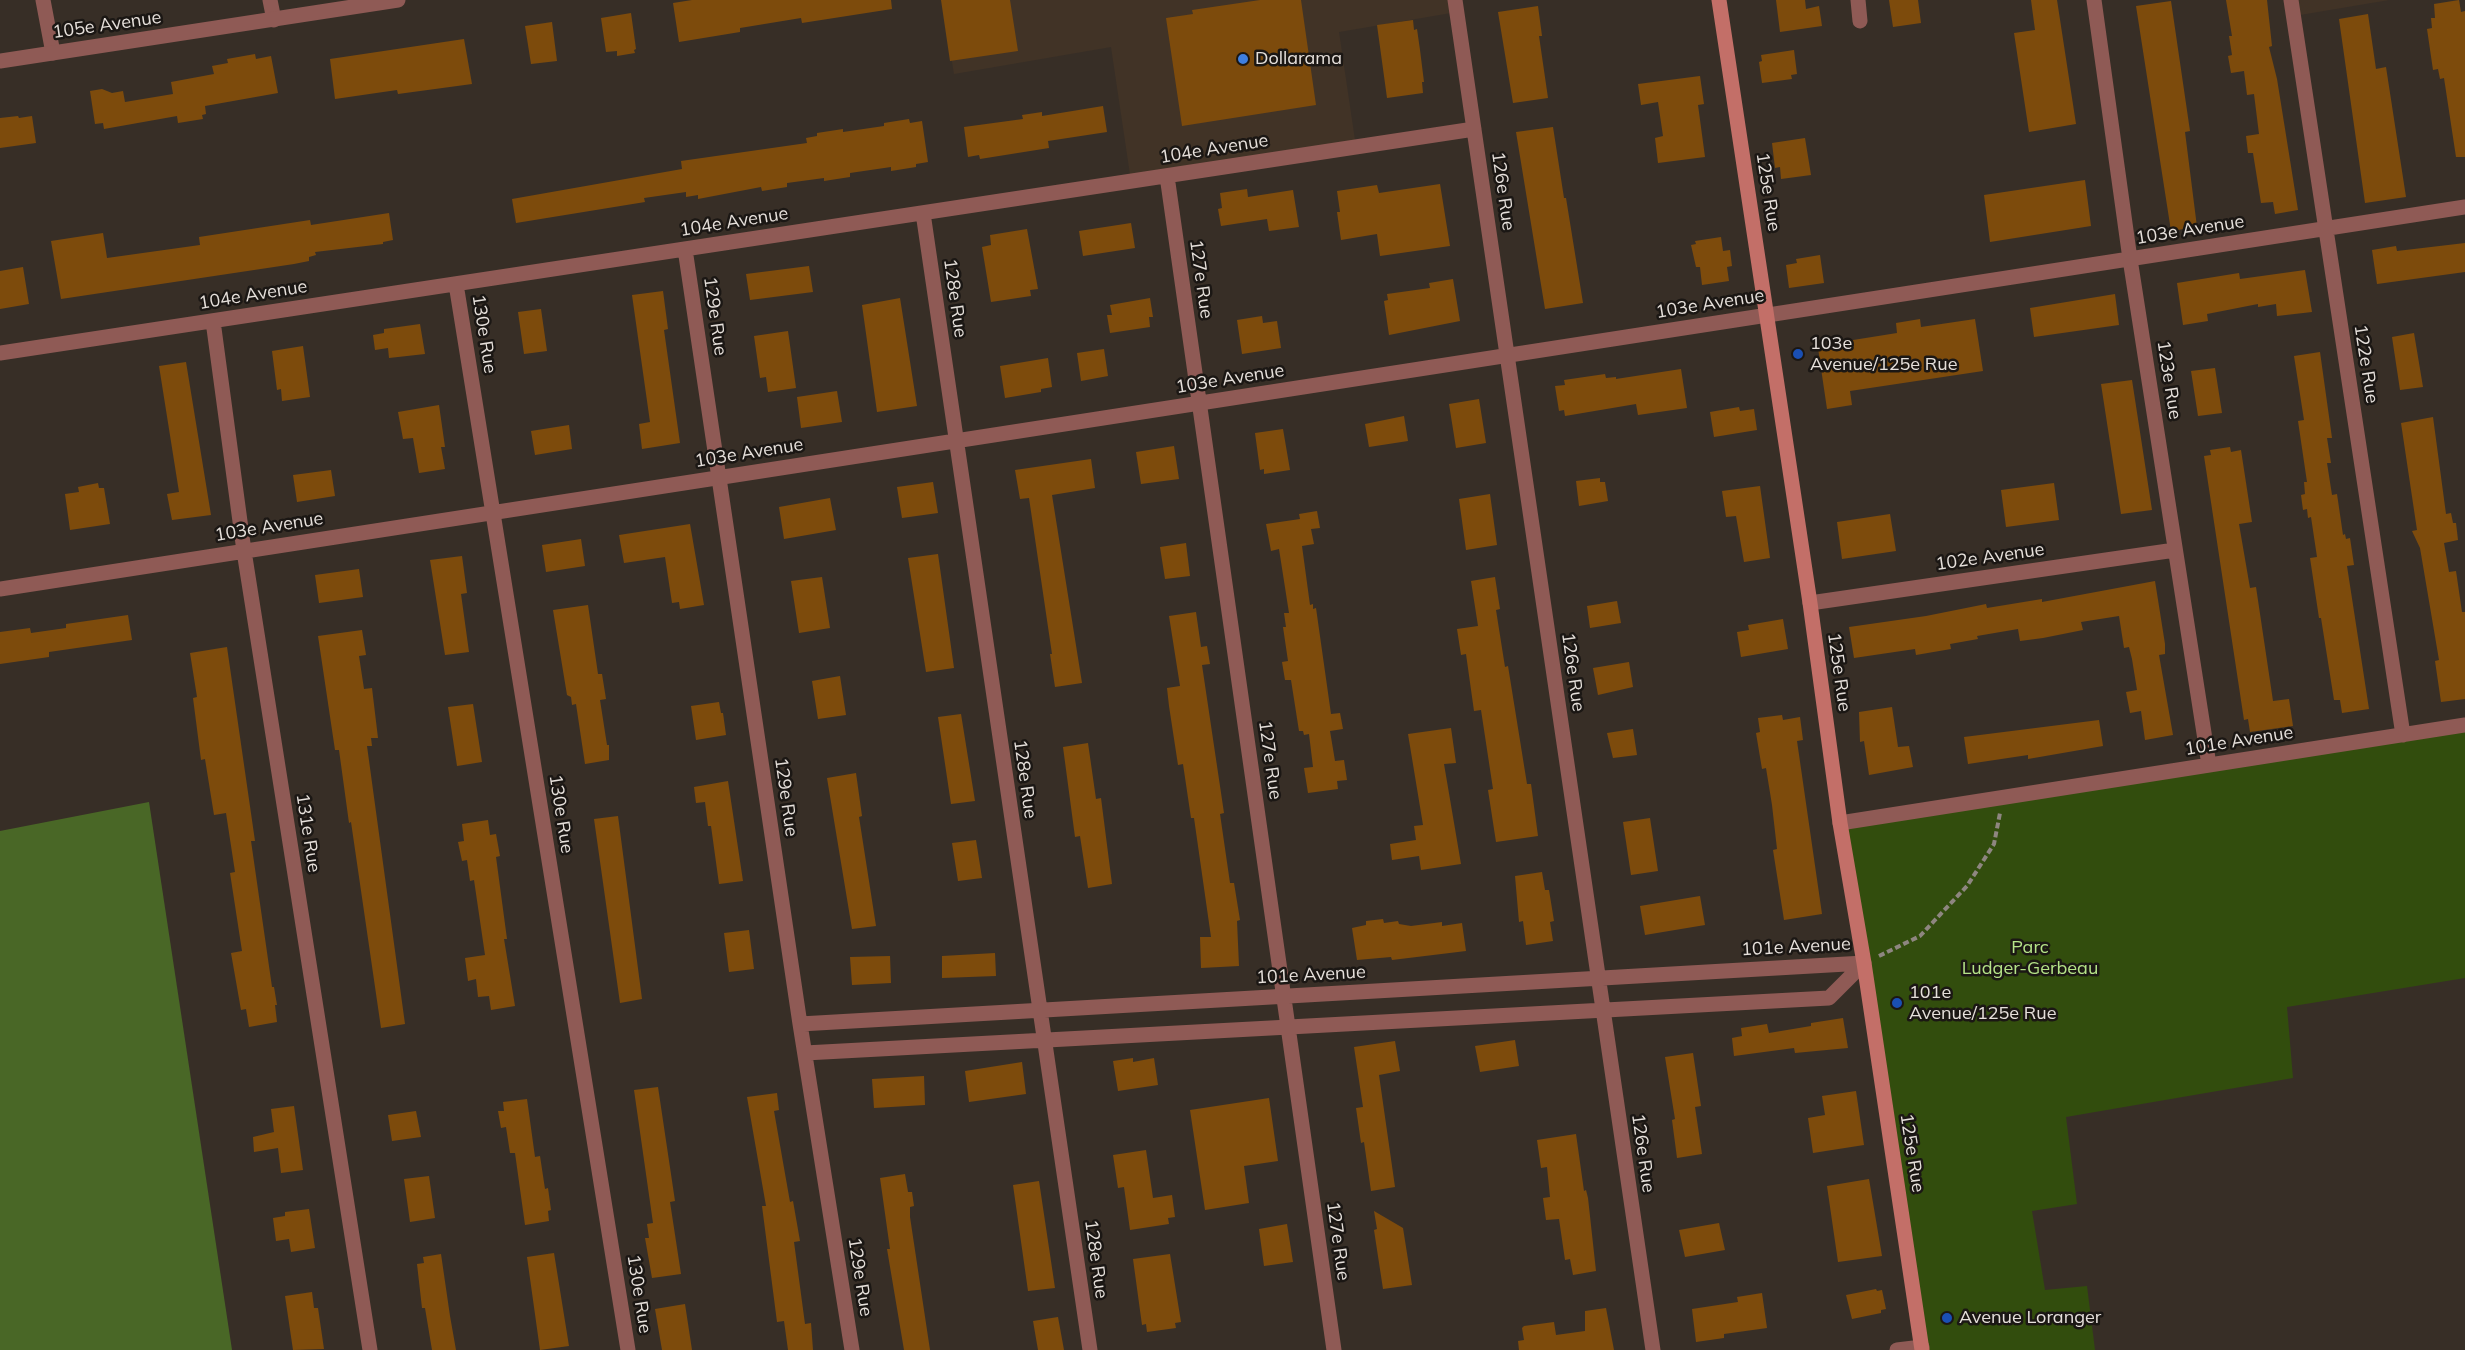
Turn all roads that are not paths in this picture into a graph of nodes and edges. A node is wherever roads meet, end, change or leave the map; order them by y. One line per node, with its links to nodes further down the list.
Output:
1 (43, 0): 11 (street)
2 (270, 0): 9 (street)
3 (398, 0): 9 (street, 105e Avenue)
4 (1455, 0): 13 (street, 126e Rue)
5 (1719, 0): 21 (main road, 125e Rue)
6 (1858, 0): 10 (street)
7 (2094, 0): 19 (street, 123e Rue)
8 (2291, 0): 17 (street, 122e Rue)
9 (274, 20): 11 (street, 105e Avenue)
10 (1860, 21)
11 (52, 53): 12 (street, 105e Avenue)
12 (0, 61)
13 (1474, 129): 14 (street, 104e Avenue); 24 (street, 126e Rue)
14 (1167, 176): 16 (street, 104e Avenue); 25 (street, 127e Rue)
15 (2465, 207): 17 (street, 103e Avenue)
16 (923, 213): 18 (street, 104e Avenue); 26 (street, 128e Rue)
17 (2326, 228): 19 (street, 103e Avenue); 34 (street, 122e Rue)
18 (685, 249): 20 (street, 104e Avenue); 27 (street, 129e Rue)
19 (2130, 259): 21 (street, 103e Avenue); 29 (street, 123e Rue)
20 (456, 284): 22 (street, 104e Avenue); 28 (street, 130e Rue)
21 (1767, 315): 24 (street, 103e Avenue); 32 (main road, 125e Rue)
22 (213, 321): 23 (street, 104e Avenue); 30 (street, 131e Rue)
23 (0, 353)
24 (1507, 355): 25 (street, 103e Avenue); 38 (street, 126e Rue)
25 (1199, 403): 26 (street, 103e Avenue); 39 (street, 127e Rue)
26 (956, 441): 27 (street, 103e Avenue); 40 (street, 128e Rue)
27 (719, 477): 28 (street, 103e Avenue); 42 (street, 129e Rue)
28 (492, 513): 30 (street, 103e Avenue); 48 (street, 130e Rue)
29 (2175, 550): 32 (street, 102e Avenue); 35 (street, 123e Rue)
30 (244, 551): 31 (street, 103e Avenue); 47 (street, 131e Rue)
31 (0, 589)
32 (1810, 603): 36 (main road, 125e Rue)
33 (2465, 725): 34 (street, 101e Avenue)
34 (2403, 735): 35 (street, 101e Avenue)
35 (2209, 765): 36 (street, 101e Avenue)
36 (1840, 823): 37 (main road, 125e Rue)
37 (1864, 963): 38 (street, 101e Avenue); 41 (street, 101e Avenue); 46 (main road, 125e Rue)
38 (1598, 978): 39 (street, 101e Avenue); 41 (street, 126e Rue)
39 (1284, 996): 40 (street, 101e Avenue); 43 (street, 127e Rue)
40 (1040, 1010): 42 (street, 101e Avenue); 44 (street, 128e Rue)
41 (1603, 1012): 43 (street, 101e Avenue); 52 (street, 126e Rue)
42 (800, 1024): 45 (street, 129e Rue)
43 (1288, 1028): 44 (street, 101e Avenue); 51 (street, 127e Rue)
44 (1044, 1041): 45 (street, 101e Avenue); 50 (street, 128e Rue)
45 (805, 1053): 49 (street, 129e Rue)
46 (1922, 1348): 53 (street)
47 (370, 1350)
48 (628, 1350)
49 (852, 1350)
50 (1090, 1350)
51 (1334, 1350)
52 (1653, 1350)
53 (1897, 1350)

